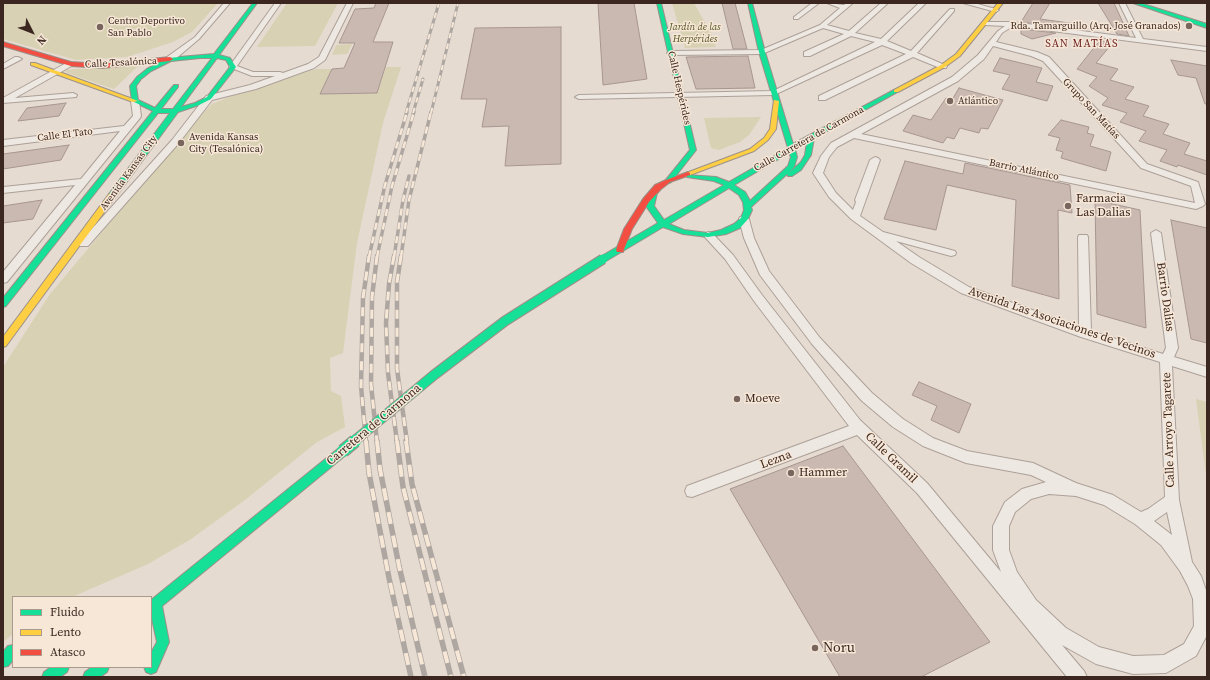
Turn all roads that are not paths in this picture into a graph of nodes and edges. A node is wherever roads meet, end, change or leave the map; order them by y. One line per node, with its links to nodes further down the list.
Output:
1 (227, 3): 37 (street)
2 (255, 3): 35 (main road, Avenida Kansas City)
3 (278, 3): 42 (street)
4 (350, 3): 44 (street)
5 (659, 3): 30 (main road, Calle Hespérides)
6 (750, 3): 29 (main road)
7 (816, 3): 17 (street)
8 (830, 3): 14 (street)
9 (885, 3): 22 (street)
10 (923, 3): 24 (street)
11 (966, 3): 15 (street)
12 (1122, 3): 23 (street)
13 (1135, 3): 21 (main road)
14 (848, 5): 20 (street)
15 (996, 9): 18 (main road, Calle Carretera de Carmona); 19 (street)
16 (952, 10): 33 (street)
17 (796, 18)
18 (985, 23): 19 (street); 40 (main road, Calle Carretera de Carmona)
19 (1012, 24): 23 (street); 25 (street)
20 (822, 26): 22 (street); 29 (street)
21 (1207, 26)
22 (850, 34): 24 (street); 32 (street)
23 (1141, 41): 28 (street)
24 (882, 42): 33 (street); 49 (street)
25 (991, 43): 57 (street); 76 (street, Grupo San Matías)
26 (3, 44): 38 (main road, Calle Tesalónica)
27 (208, 45): 34 (main road)
28 (1207, 49)
29 (762, 52): 30 (street); 49 (main road)
30 (670, 53): 47 (main road, Calle Hespérides)
31 (3, 54): 36 (main road, Calle Tesalónica)
32 (807, 54)
33 (912, 54): 40 (street); 51 (street)
34 (200, 56): 35 (main road, Calle Tesalónica); 37 (main road, Calle Tesalónica); 41 (main road)
35 (215, 56): 42 (main road); 55 (main road, Avenida Kansas City)
36 (18, 59): 39 (street); 43 (main road, Calle Tesalónica)
37 (170, 59): 38 (main road, Calle Tesalónica); 53 (main road)
38 (71, 64): 43 (street)
39 (3, 66)
40 (943, 66): 58 (main road, Calle Carretera de Carmona)
41 (190, 68)
42 (233, 68): 44 (street); 50 (main road)
43 (55, 72): 52 (street); 53 (main road, Calle Tesalónica)
44 (291, 74): 50 (street)
45 (181, 80): 54 (main road, Avenida Kansas City)
46 (73, 95): 52 (street)
47 (680, 95): 48 (street); 49 (street); 61 (main road, Calle Hespérides)
48 (579, 97)
49 (775, 97): 60 (main road); 62 (main road)
50 (210, 98): 55 (main road); 89 (street)
51 (822, 98)
52 (3, 101)
53 (135, 101): 54 (main road, Calle Tesalónica); 56 (street)
54 (157, 112): 55 (main road); 90 (main road, Avenida Kansas City)
55 (173, 112): 89 (main road, Avenida Kansas City)
56 (127, 128): 59 (street, Calle El Tato); 70 (street)
57 (853, 135): 66 (street); 76 (street, Barrio Atlántico)
58 (811, 137): 60 (main road, Calle Carretera de Carmona); 64 (main road)
59 (3, 143)
60 (792, 148): 65 (main road, Calle Carretera de Carmona); 72 (main road)
61 (693, 150): 62 (main road); 62 (main road); 69 (main road)
62 (707, 160): 67 (main road); 69 (main road)
63 (875, 160): 77 (street)
64 (799, 169): 66 (street); 72 (main road)
65 (752, 171): 67 (main road); 71 (main road, Calle Carretera de Carmona)
66 (818, 173): 77 (street, Avenida Las Asociaciones de Vecinos)
67 (726, 174): 68 (main road); 71 (main road)
68 (700, 176): 69 (main road); 71 (main road)
69 (672, 180): 74 (main road)
70 (84, 181): 73 (street); 88 (street)
71 (730, 184): 75 (main road); 79 (main road, Calle Carretera de Carmona)
72 (774, 184): 75 (main road)
73 (3, 190)
74 (653, 193): 79 (main road); 85 (main road)
75 (748, 206): 78 (main road)
76 (1196, 206)
77 (855, 217): 82 (street, Avenida Las Asociaciones de Vecinos)
78 (744, 219): 83 (main road); 96 (street)
79 (663, 224): 80 (main road); 85 (main road, Calle Carretera de Carmona)
80 (683, 232): 83 (main road); 85 (main road)
81 (1156, 233): 93 (street, Barrio Dalias)
82 (878, 234): 86 (street); 91 (street, Avenida Las Asociaciones de Vecinos)
83 (708, 235): 95 (street, Calle Gramil)
84 (1083, 237): 91 (street)
85 (623, 248): 87 (main road, Calle Carretera de Carmona)
86 (951, 253)
87 (604, 259): 102 (main road, Carretera de Carmona, bridge)
88 (5, 274)
89 (46, 286): 92 (main road, Avenida Kansas City)
90 (3, 304)
91 (1085, 334): 93 (street, Avenida Las Asociaciones de Vecinos)
92 (3, 344)
93 (1166, 360): 94 (street, Avenida Las Asociaciones de Vecinos); 98 (street, Calle Arroyo Tagarete)
94 (1207, 372)
95 (860, 428): 97 (street, Lezna); 103 (street, Calle Gramil)
96 (1076, 490): 99 (street); 103 (street)
97 (692, 491)
98 (1172, 500): 99 (street, Calle Arroyo Tagarete); 100 (street, Calle Arroyo Tagarete)
99 (1140, 519): 100 (street)
100 (1186, 566): 101 (street)
101 (1204, 601): 103 (street)
102 (152, 607): 106 (main road)
103 (1026, 607): 113 (street, Calle Gramil)
104 (12, 652): 105 (main road)
105 (3, 661)
106 (152, 665)
107 (61, 668): 110 (main road)
108 (101, 668): 111 (main road)
109 (150, 668): 112 (main road)
110 (49, 677)
111 (90, 677)
112 (146, 677)
113 (1078, 677)

